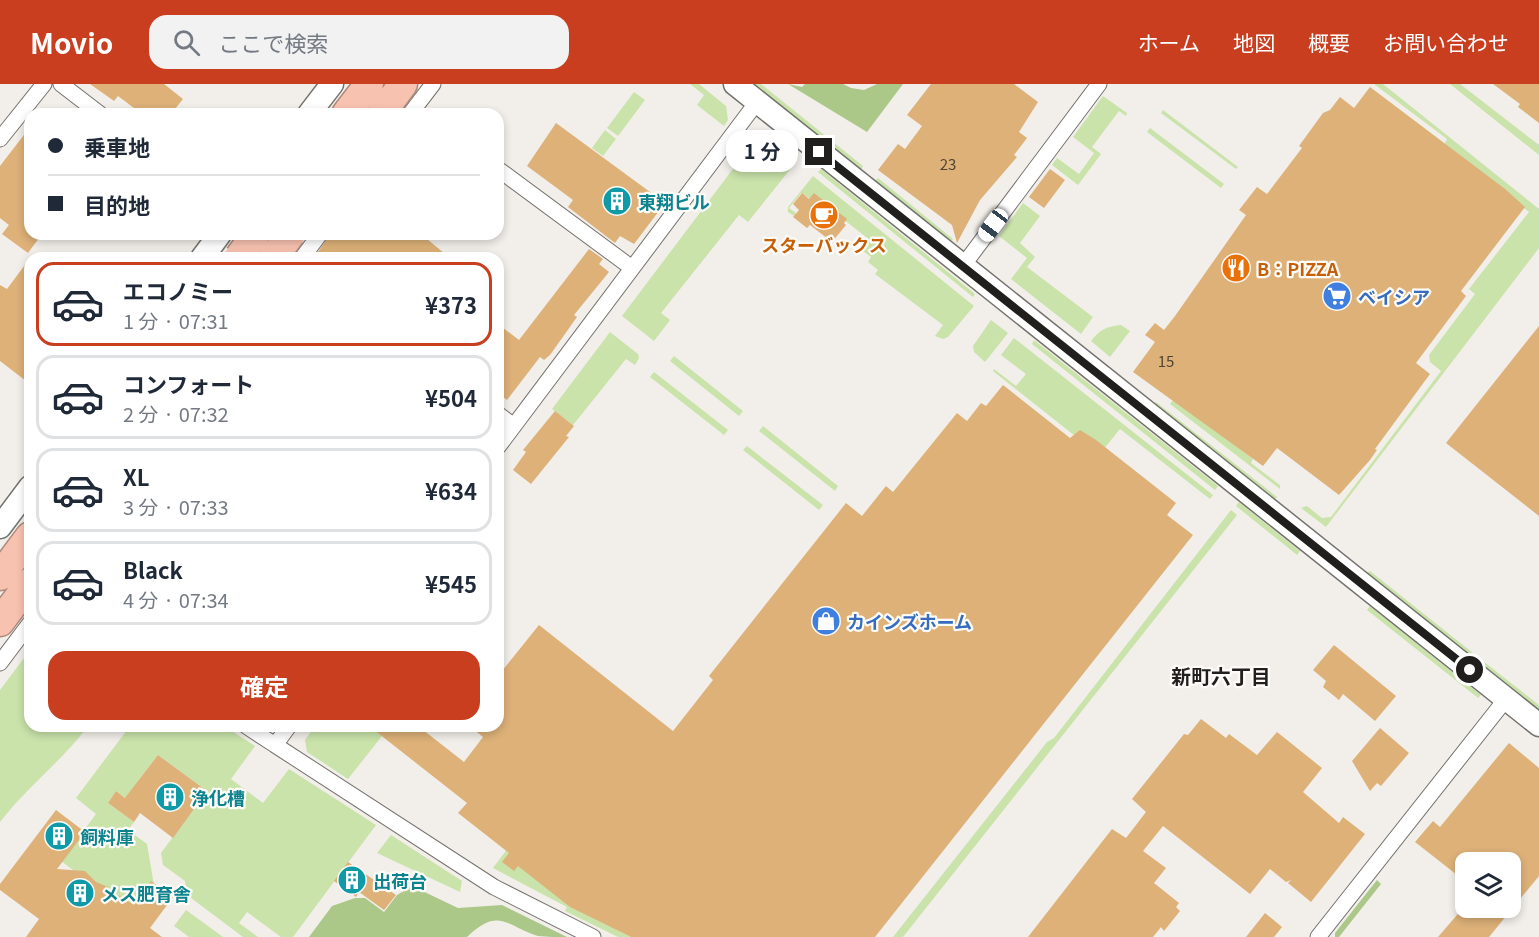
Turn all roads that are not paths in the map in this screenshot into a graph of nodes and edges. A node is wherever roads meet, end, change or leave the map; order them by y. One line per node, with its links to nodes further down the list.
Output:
1 (44, 84): 10 (street)
2 (61, 84): 11 (street)
3 (332, 84): 12 (street)
4 (369, 84): 13 (highway)
5 (433, 84): 9 (street)
6 (735, 84): 8 (street)
7 (1099, 84): 19 (street)
8 (757, 102): 19 (street); 20 (street)
9 (413, 105)
10 (25, 108)
11 (92, 108)
12 (314, 108)
13 (351, 108)
14 (24, 109): 15 (street)
15 (0, 139)
16 (504, 174): 20 (street)
17 (264, 240): 18 (street)
18 (280, 252)
19 (962, 267): 32 (street)
20 (632, 268): 22 (street)
21 (504, 418): 22 (street)
22 (514, 426): 23 (street)
23 (504, 439)
24 (24, 495): 25 (street)
25 (0, 526)
26 (24, 544): 27 (highway)
27 (0, 576)
28 (24, 590): 29 (highway)
29 (0, 622)
30 (24, 631): 31 (street)
31 (0, 663)
32 (1506, 699): 33 (street); 38 (street)
33 (1539, 725)
34 (255, 732): 36 (street)
35 (285, 732): 36 (street)
36 (275, 745): 37 (street)
37 (593, 937)
38 (1318, 937)

